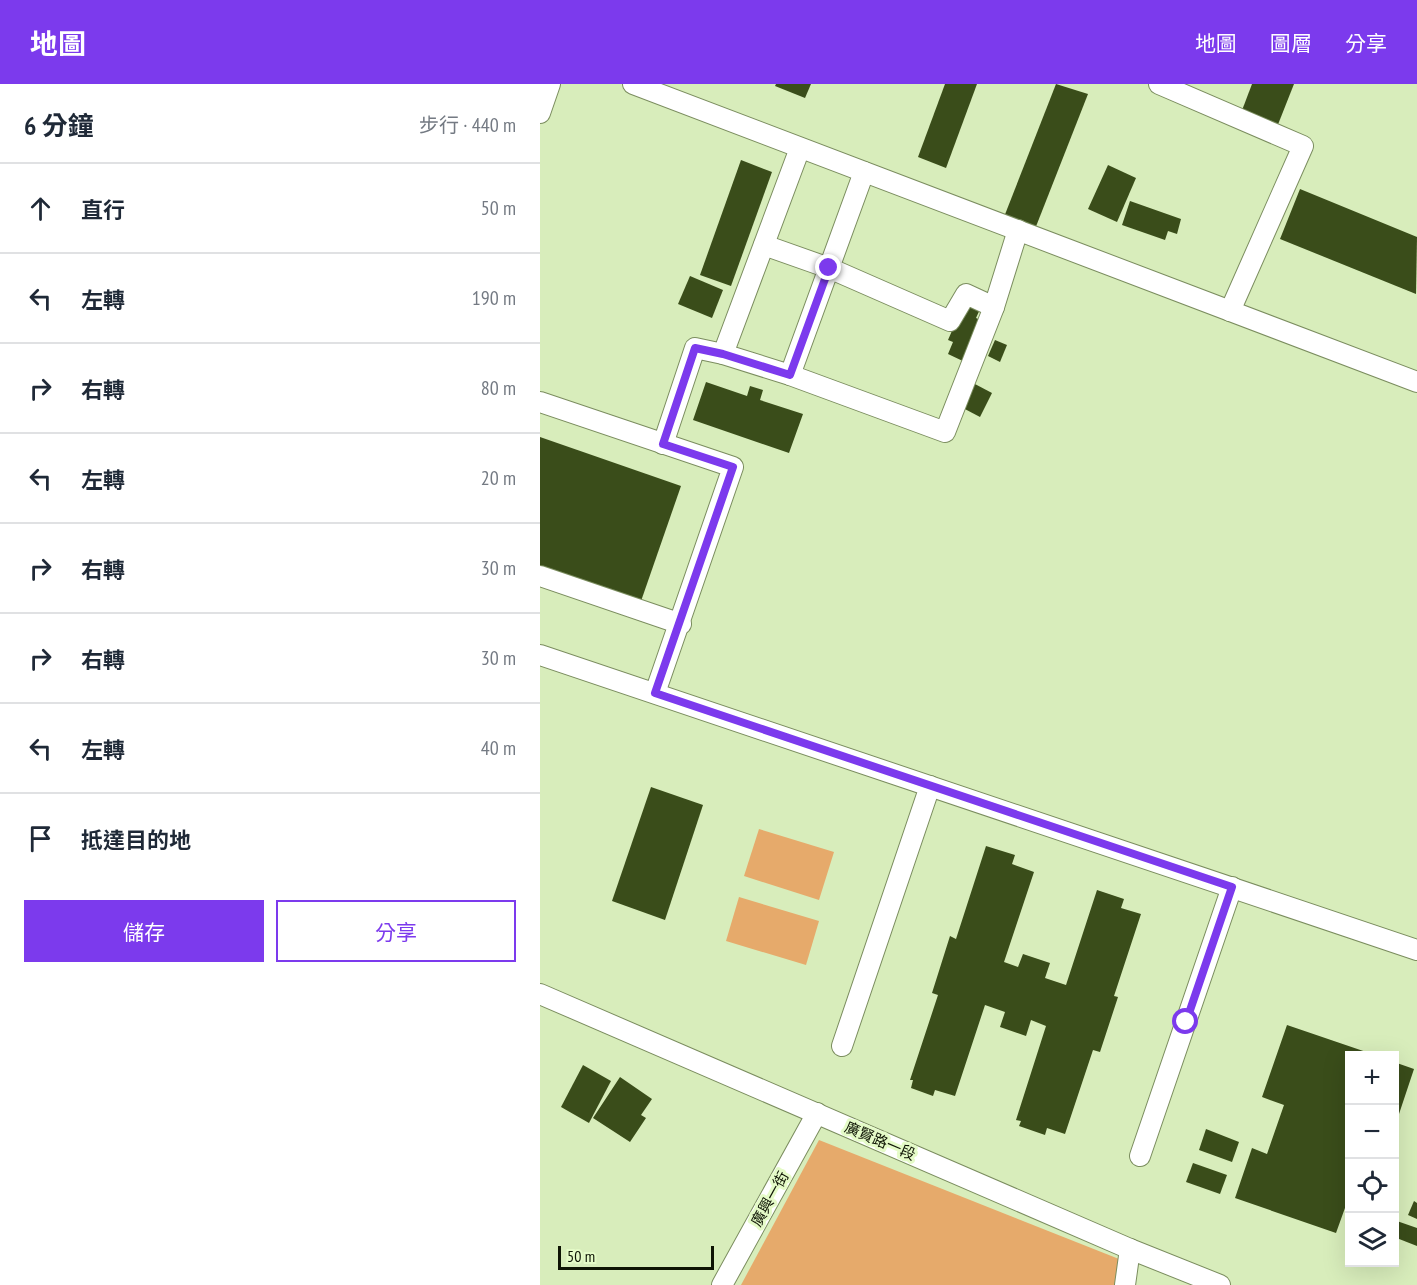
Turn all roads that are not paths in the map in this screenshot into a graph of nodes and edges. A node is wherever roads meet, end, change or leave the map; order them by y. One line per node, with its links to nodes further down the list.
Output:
1 (550, 84): 4 (street)
2 (633, 84): 5 (street)
3 (1159, 84): 11 (street)
4 (540, 114)
5 (800, 148): 6 (street); 8 (street)
6 (864, 172): 7 (street); 9 (street)
7 (1018, 230): 10 (street); 11 (street)
8 (764, 245): 9 (street); 12 (street)
9 (829, 268): 10 (street); 13 (street)
10 (994, 307): 13 (street)
11 (1230, 311): 14 (street)
12 (723, 354): 13 (street); 16 (street)
13 (790, 375)
14 (1417, 382)
15 (540, 402): 16 (street)
16 (663, 444): 18 (street)
17 (540, 576): 18 (street)
18 (681, 624): 20 (street)
19 (540, 655): 20 (street)
20 (655, 693): 21 (street)
21 (930, 786): 22 (street); 25 (street)
22 (1232, 887): 23 (street); 27 (street)
23 (1417, 950)
24 (540, 994): 26 (street, 廣賢路一段)
25 (842, 1046)
26 (817, 1113): 28 (street, 廣賢路一段); 29 (street, 廣興一街)
27 (1140, 1156)
28 (1130, 1249): 30 (street); 31 (street, 廣賢路一段)
29 (722, 1285)
30 (1125, 1285)
31 (1220, 1285)

